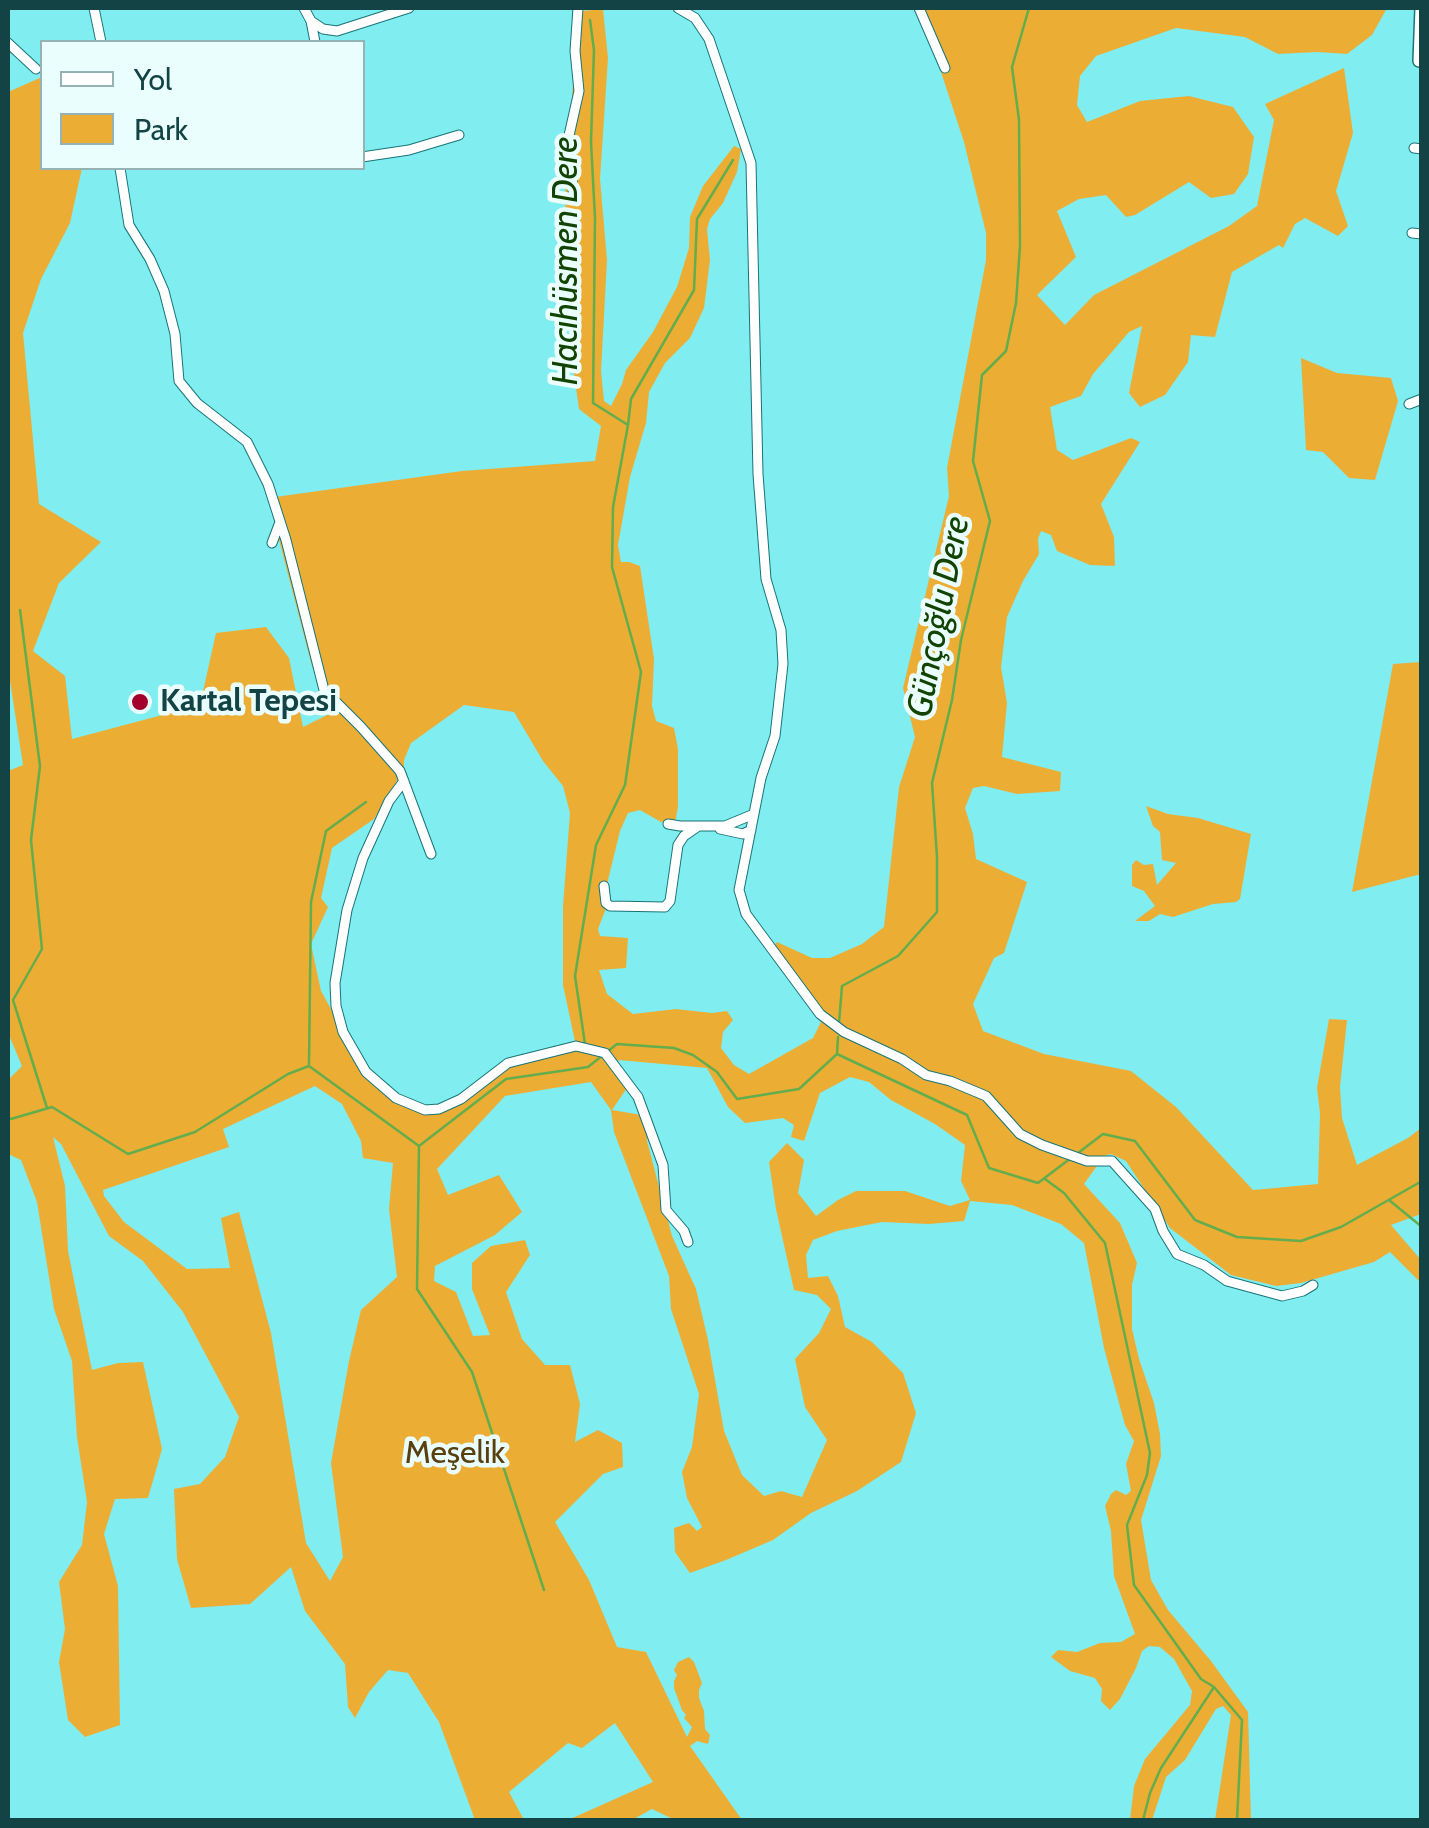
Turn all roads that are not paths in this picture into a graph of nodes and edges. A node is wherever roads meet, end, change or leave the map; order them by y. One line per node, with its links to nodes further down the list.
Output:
1 (94, 8): 9 (street)
2 (304, 8): 8 (street)
3 (408, 8): 8 (street)
4 (578, 8): 18 (street)
5 (678, 8): 24 (street)
6 (919, 8): 13 (street)
7 (1421, 8): 12 (street)
8 (311, 21): 10 (street)
9 (101, 40)
10 (315, 40)
11 (8, 43): 14 (street)
12 (1419, 61)
13 (945, 68)
14 (36, 69)
15 (459, 135): 16 (street)
16 (365, 157)
17 (120, 170): 21 (street)
18 (574, 199)
19 (1422, 400): 20 (street)
20 (1409, 404)
21 (280, 522): 22 (street); 23 (street)
22 (272, 544)
23 (404, 781): 30 (street); 32 (street)
24 (754, 814): 26 (street); 29 (street)
25 (668, 824): 27 (street)
26 (731, 824): 28 (street); 29 (street)
27 (697, 827): 28 (street); 31 (street)
28 (710, 827): 29 (street)
29 (751, 830): 33 (street)
30 (430, 854)
31 (604, 886)
32 (688, 1242)
33 (1313, 1285)

